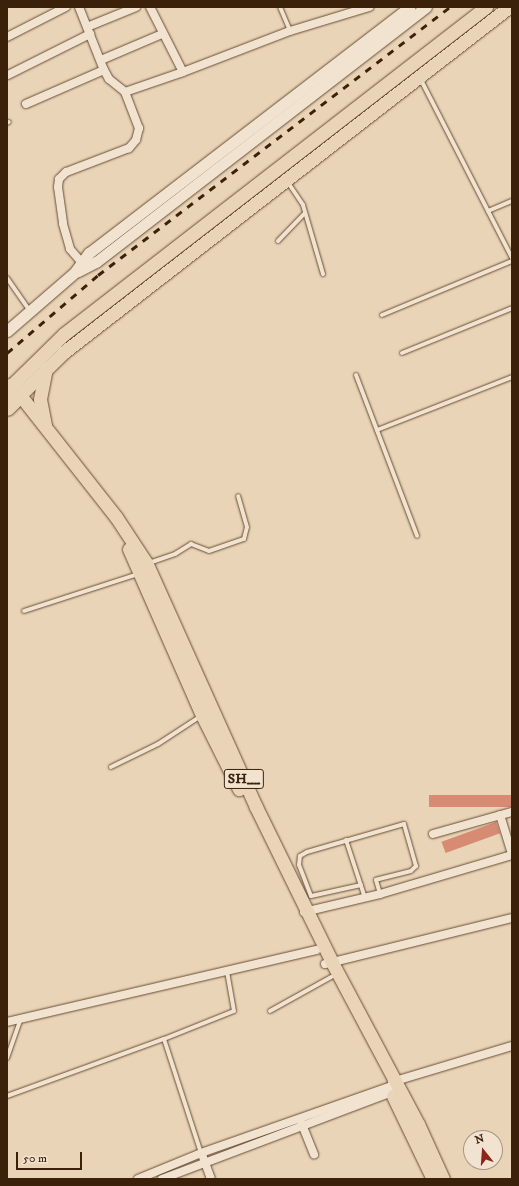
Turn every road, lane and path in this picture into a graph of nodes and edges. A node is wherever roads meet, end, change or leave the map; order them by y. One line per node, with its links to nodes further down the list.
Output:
1 (66, 7): 14 (street)
2 (79, 7): 11 (street)
3 (136, 7): 11 (street)
4 (150, 7): 13 (street)
5 (280, 7): 12 (lane)
6 (369, 7): 12 (street)
7 (410, 7): 29 (street)
8 (426, 7): 30 (street)
9 (486, 7): 41 (main road)
10 (509, 7): 19 (main road)
11 (88, 30): 15 (street); 18 (street)
12 (290, 31): 17 (street)
13 (162, 34): 15 (street); 17 (street)
14 (7, 37)
15 (101, 60): 16 (street)
16 (104, 70): 20 (street); 21 (street)
17 (183, 72): 20 (street)
18 (8, 75)
19 (419, 76): 22 (main road); 24 (lane)
20 (125, 92): 29 (street)
21 (26, 104)
22 (286, 180): 25 (lane); 38 (main road)
23 (512, 202): 24 (lane)
24 (488, 211): 27 (lane)
25 (305, 213): 26 (lane); 31 (lane)
26 (278, 241)
27 (512, 258)
28 (512, 261): 35 (lane)
29 (82, 263): 30 (street)
30 (75, 272): 34 (street)
31 (323, 274)
32 (7, 278): 34 (lane)
33 (512, 308): 37 (lane)
34 (30, 311): 36 (street)
35 (382, 314)
36 (7, 331)
37 (402, 353)
38 (46, 369): 41 (main road); 42 (main road)
39 (356, 375): 43 (lane)
40 (512, 377): 43 (lane)
41 (11, 396): 42 (main road, SH__); 46 (main road, SH__)
42 (45, 428): 46 (main road, SH__)
43 (377, 430): 45 (lane)
44 (238, 496): 46 (lane)
45 (417, 536)
46 (140, 571): 47 (lane); 48 (main road, SH__); 58 (main road, SH__)
47 (24, 611)
48 (202, 715): 49 (lane); 58 (main road, SH__)
49 (111, 767)
50 (512, 812): 51 (street)
51 (500, 815): 52 (street); 54 (street)
52 (433, 834)
53 (346, 840): 55 (lane); 55 (lane); 56 (lane)
54 (512, 854): 56 (street)
55 (361, 885): 57 (lane)
56 (380, 894): 57 (street)
57 (365, 898): 58 (street)
58 (305, 912): 60 (main road, SH__); 61 (main road, SH__)
59 (512, 918): 61 (street)
60 (317, 950): 61 (main road, SH__); 62 (street)
61 (328, 963): 63 (main road, SH__); 70 (main road, SH__)
62 (227, 972): 65 (street); 67 (lane)
63 (331, 977): 64 (lane); 70 (main road, SH__)
64 (270, 1011)
65 (22, 1018): 66 (street); 69 (lane)
66 (7, 1022)
67 (164, 1039): 71 (lane); 73 (lane)
68 (512, 1046): 70 (street)
69 (7, 1058)
70 (393, 1086): 72 (street); 79 (main road, SH__); 80 (main road, SH__)
71 (7, 1096)
72 (302, 1122): 73 (street); 74 (street); 75 (street)
73 (201, 1153): 75 (street); 76 (street)
74 (314, 1155)
75 (205, 1162): 77 (street); 78 (street)
76 (138, 1179)
77 (162, 1179)
78 (211, 1179)
79 (433, 1179)
80 (443, 1179)

